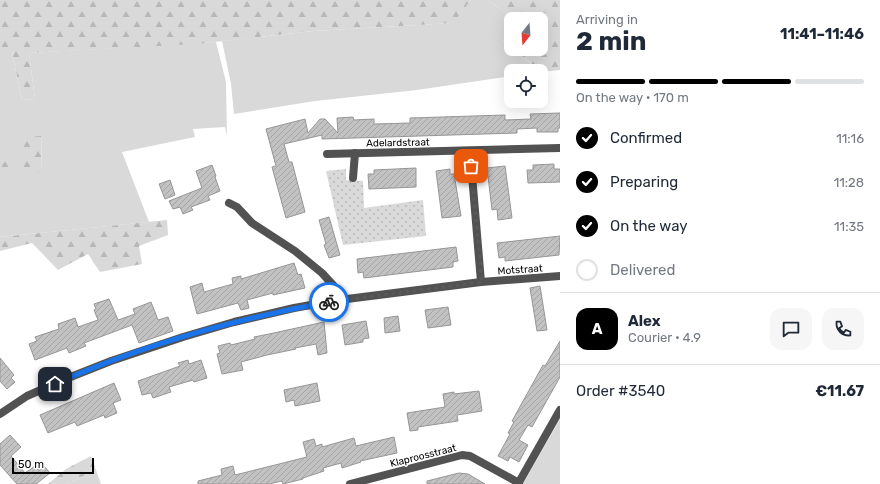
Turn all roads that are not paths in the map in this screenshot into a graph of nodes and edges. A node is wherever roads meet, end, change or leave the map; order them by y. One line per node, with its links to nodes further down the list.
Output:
1 (560, 148): 2 (street, Adelardstraat)
2 (470, 150): 3 (street, Adelardstraat); 8 (street)
3 (355, 153): 4 (street, Adelardstraat); 5 (street)
4 (327, 154)
5 (354, 178)
6 (229, 203): 9 (street)
7 (560, 276): 8 (street, Motstraat)
8 (482, 282): 9 (street, Motstraat)
9 (339, 300): 11 (street, Motstraat)
10 (560, 410): 12 (street)
11 (0, 414)
12 (518, 483): 13 (street, Klaproosstraat)
13 (350, 484)

